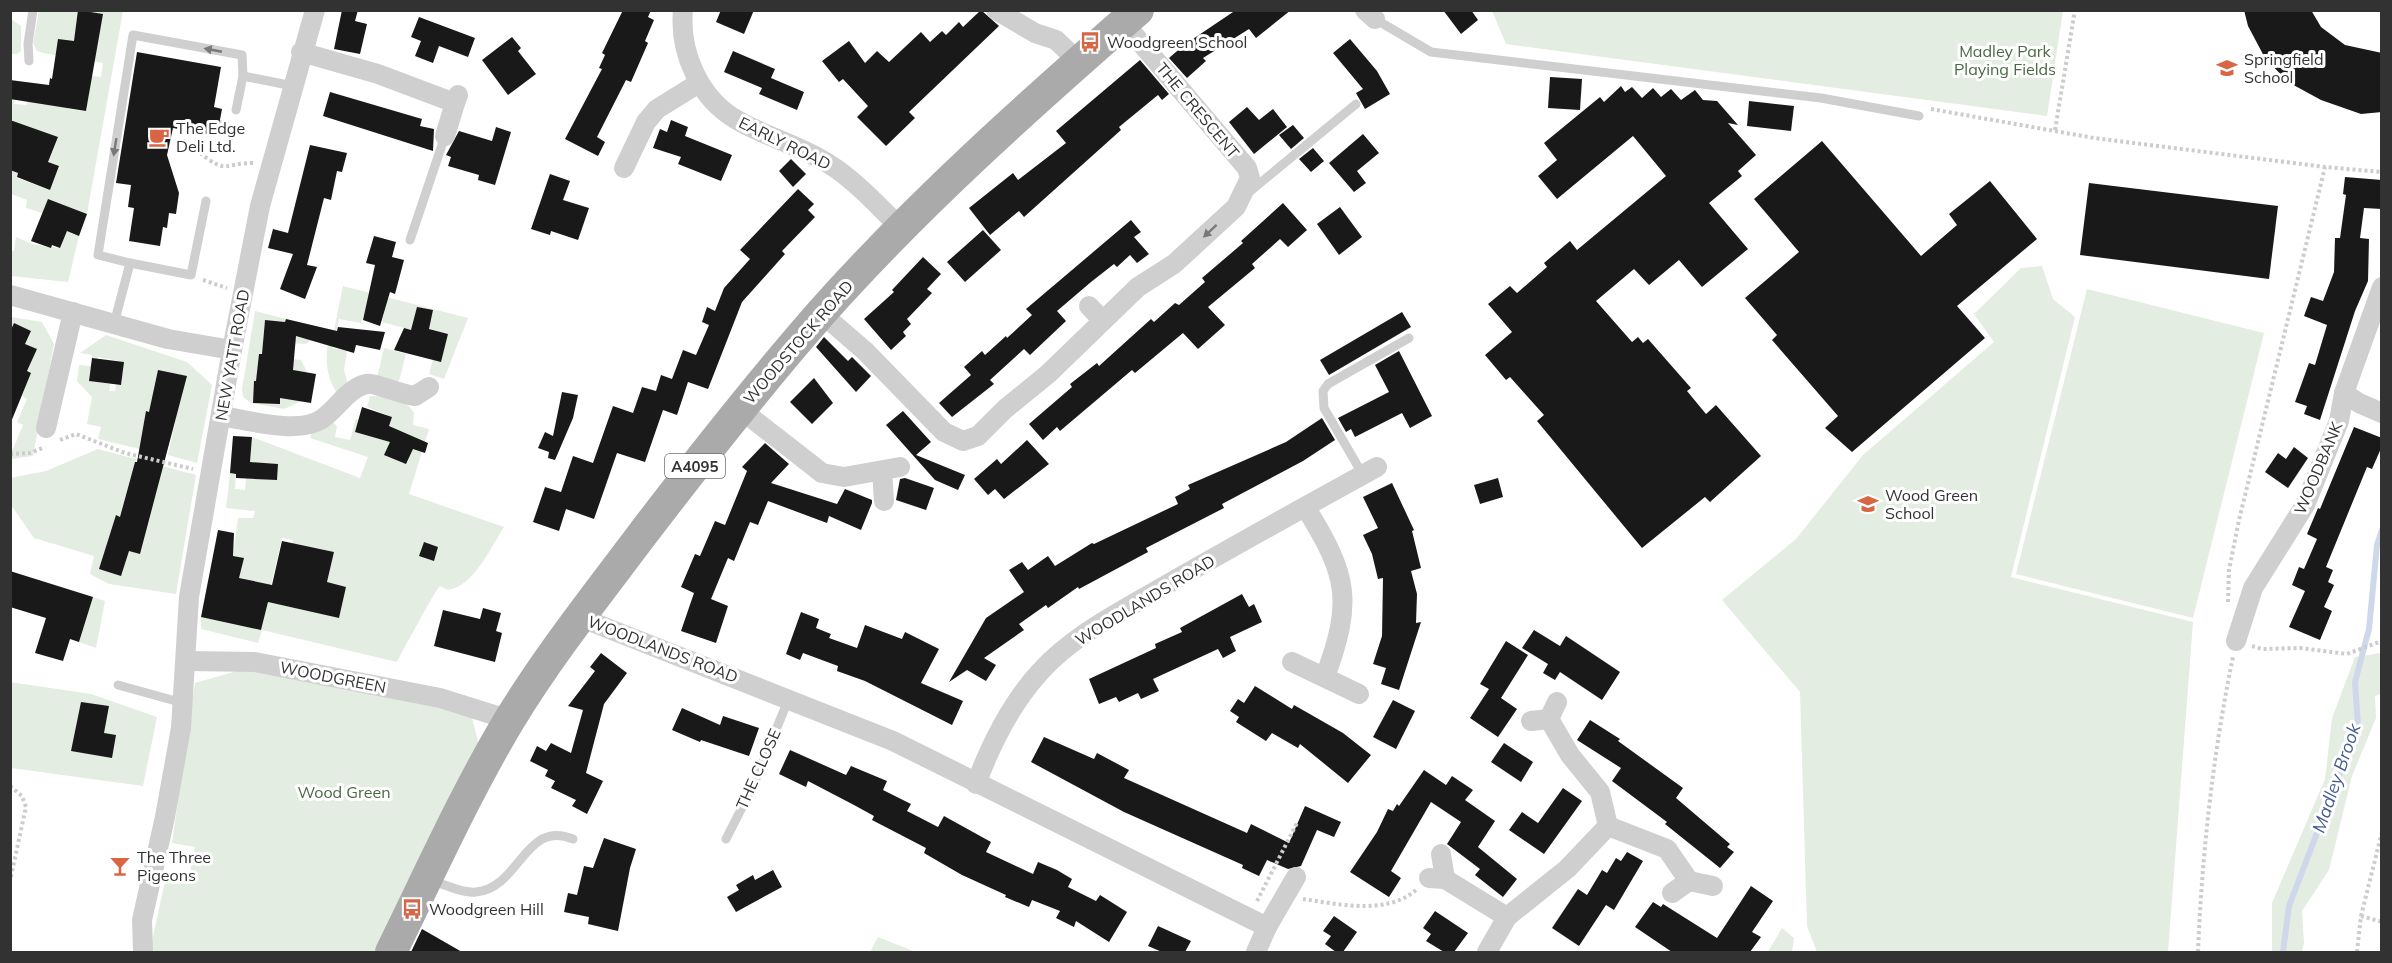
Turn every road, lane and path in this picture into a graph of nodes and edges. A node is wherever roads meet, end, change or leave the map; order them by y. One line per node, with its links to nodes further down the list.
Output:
1 (33, 10): 9 (lane)
2 (315, 10): 8 (street, NEW YATT ROAD)
3 (683, 10): 12 (street, EARLY ROAD)
4 (996, 10): 10 (street)
5 (2075, 10): 17 (path)
6 (1370, 15): 16 (lane)
7 (1131, 17): 10 (main road, WOODSTOCK ROAD / A4095); 24 (street, THE CRESCENT)
8 (301, 52): 13 (street, NEW YATT ROAD); 18 (street)
9 (29, 61)
10 (1078, 61): 26 (main road, WOODSTOCK ROAD / A4095)
11 (243, 76): 13 (lane); 15 (lane); 28 (lane, one-way to 28)
12 (699, 83): 22 (street); 26 (street, EARLY ROAD)
13 (292, 86): 20 (street, NEW YATT ROAD)
14 (1356, 104): 24 (lane)
15 (236, 110)
16 (1922, 112): 17 (path)
17 (2055, 130): 21 (path)
18 (445, 136): 27 (lane)
19 (200, 153): 20 (path)
20 (271, 166): 37 (street, NEW YATT ROAD)
21 (2325, 167): 23 (path); 50 (path)
22 (624, 168)
23 (2382, 172)
24 (1241, 198): 34 (street, THE CRESCENT, one-way to 34)
25 (206, 201): 29 (lane)
26 (901, 228): 34 (main road, WOODSTOCK ROAD / A4095)
27 (410, 240)
28 (130, 263): 29 (lane); 35 (lane)
29 (191, 275): 31 (path)
30 (2382, 287): 38 (street, WOODBANK)
31 (233, 289)
32 (10, 295): 33 (street)
33 (73, 312): 35 (street); 43 (street)
34 (821, 313): 40 (main road, WOODSTOCK ROAD / A4095)
35 (114, 324): 37 (street)
36 (1408, 339): 46 (lane)
37 (232, 350): 42 (street, NEW YATT ROAD)
38 (2344, 393): 41 (street); 50 (street, WOODBANK)
39 (422, 398): 42 (street)
40 (740, 409): 47 (street); 49 (main road, WOODSTOCK ROAD / A4095)
41 (2382, 413)
42 (222, 416): 52 (street, NEW YATT ROAD)
43 (50, 438): 44 (path); 45 (path)
44 (10, 454)
45 (202, 471)
46 (1370, 471): 48 (street, WOODLANDS ROAD)
47 (884, 501)
48 (1306, 508): 54 (street); 61 (street, WOODLANDS ROAD)
49 (579, 617): 57 (street, WOODLANDS ROAD); 60 (main road, WOODSTOCK ROAD / A4095)
50 (2236, 641): 51 (path); 85 (path)
51 (2382, 641)
52 (187, 661): 58 (street); 60 (street, WOODGREEN)
53 (1292, 662): 54 (street)
54 (1325, 677): 56 (street)
55 (118, 685): 58 (lane)
56 (1359, 693)
57 (789, 698): 61 (street, WOODLANDS ROAD); 67 (lane, THE CLOSE)
58 (183, 703): 81 (street)
59 (1546, 714): 64 (street)
60 (510, 720): 70 (main road, A4095)
61 (976, 784): 78 (street, WOODLANDS ROAD)
62 (10, 786): 71 (path)
63 (1298, 823): 78 (path)
64 (1608, 826): 72 (street); 77 (street)
65 (2382, 832): 76 (path)
66 (573, 839): 70 (lane)
67 (726, 839)
68 (1441, 854): 69 (street)
69 (1437, 878): 73 (path); 77 (street)
70 (427, 879): 82 (main road, A4095)
71 (10, 881)
72 (1689, 881): 74 (street); 75 (street)
73 (1291, 885): 80 (street)
74 (1713, 886)
75 (1672, 893)
76 (2361, 916): 79 (path); 86 (path)
77 (1507, 917): 84 (street)
78 (1248, 918): 80 (street, WOODLANDS ROAD)
79 (2382, 922)
80 (1267, 927): 83 (street)
81 (143, 952)
82 (391, 952)
83 (1256, 952)
84 (1487, 952)
85 (2198, 952)
86 (2356, 952)

